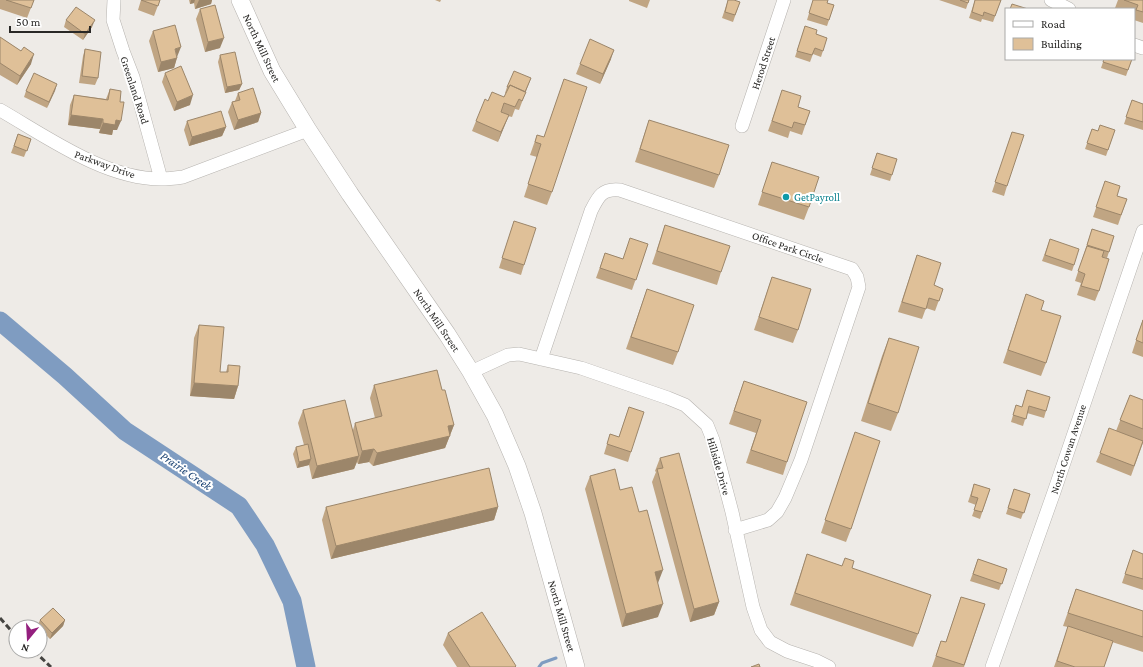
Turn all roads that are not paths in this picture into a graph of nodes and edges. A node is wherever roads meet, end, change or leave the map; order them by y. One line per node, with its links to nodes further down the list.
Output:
1 (114, 0): 9 (street, Greenland Road)
2 (240, 0): 8 (main road, North Mill Street)
3 (784, 0): 7 (street, Herod Street)
4 (1051, 0): 5 (street)
5 (1067, 8)
6 (0, 110): 9 (street, Parkway Drive)
7 (742, 126)
8 (308, 130): 9 (street, Parkway Drive); 12 (main road, North Mill Street)
9 (161, 179)
10 (1143, 232): 16 (street, North Cowan Avenue)
11 (541, 359): 12 (street, Hillside Drive); 13 (street, Hillside Drive); 13 (street, Office Park Circle)
12 (471, 372): 14 (main road, North Mill Street)
13 (736, 530): 15 (street, Hillside Drive)
14 (576, 667)
15 (827, 667)
16 (992, 667)

